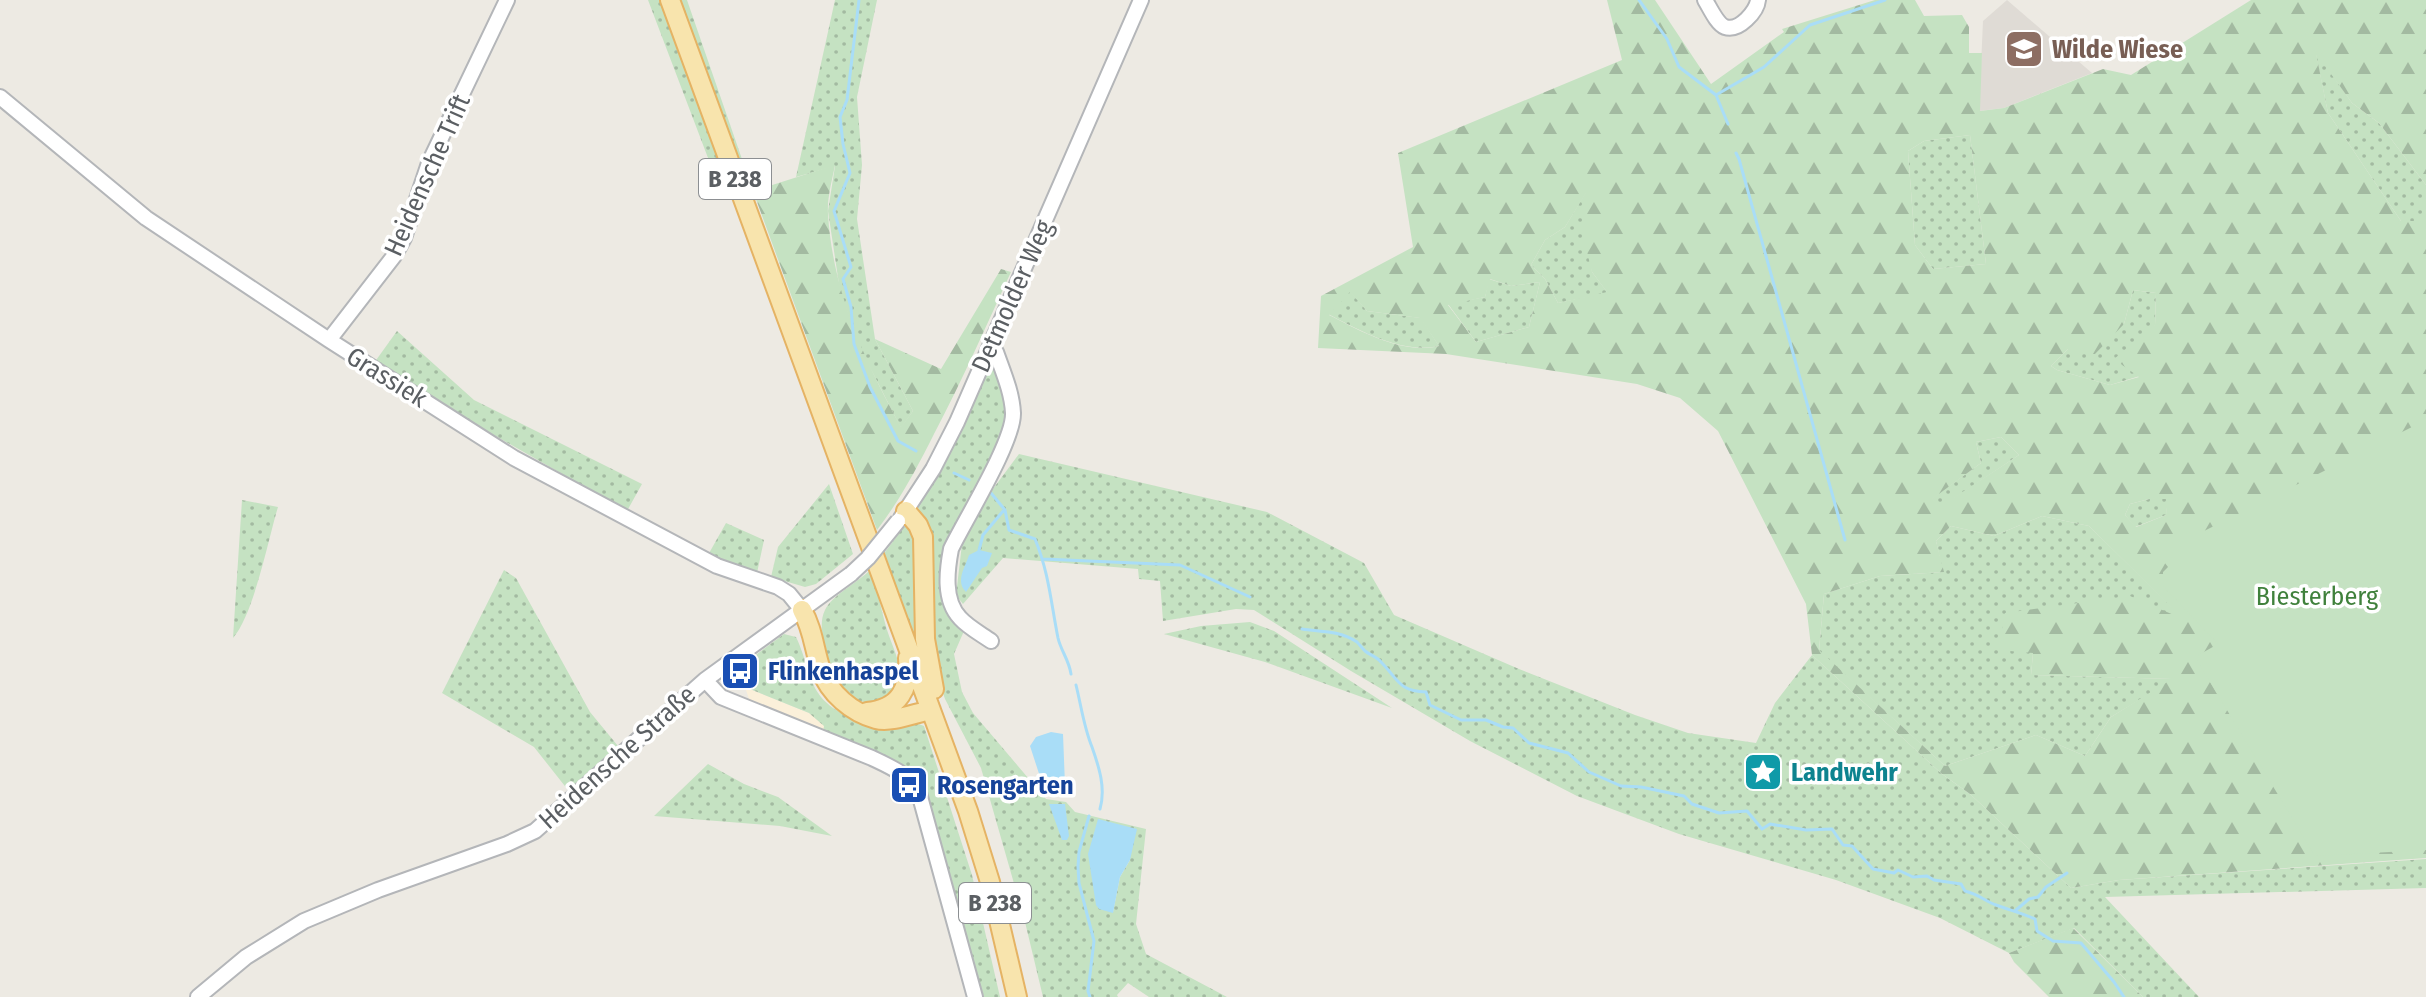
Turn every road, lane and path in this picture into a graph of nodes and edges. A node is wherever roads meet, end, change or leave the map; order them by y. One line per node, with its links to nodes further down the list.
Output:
1 (507, 0): 7 (street, Heidensche Trift)
2 (670, 0): 13 (main road, B 238)
3 (1141, 0): 8 (street, Detmolder Weg)
4 (1705, 0): 5 (street)
5 (1758, 0)
6 (0, 97): 7 (street, Grassiek)
7 (329, 340): 11 (street, Grassiek)
8 (989, 349): 9 (street, Detmolder Weg); 12 (street)
9 (902, 516): 10 (street, Detmolder Weg, bridge); 17 (main road, B 238)
10 (851, 574): 11 (street, Heidensche Straße)
11 (802, 610): 14 (street, Heidensche Straße); 16 (main road)
12 (991, 641)
13 (907, 643): 15 (main road, B 238); 16 (main road)
14 (705, 680): 18 (street, Heidensche Straße); 19 (street)
15 (931, 710): 16 (main road); 17 (main road, B 238)
16 (861, 712)
17 (947, 753): 20 (main road, B 238)
18 (198, 997)
19 (975, 997)
20 (1017, 997)

